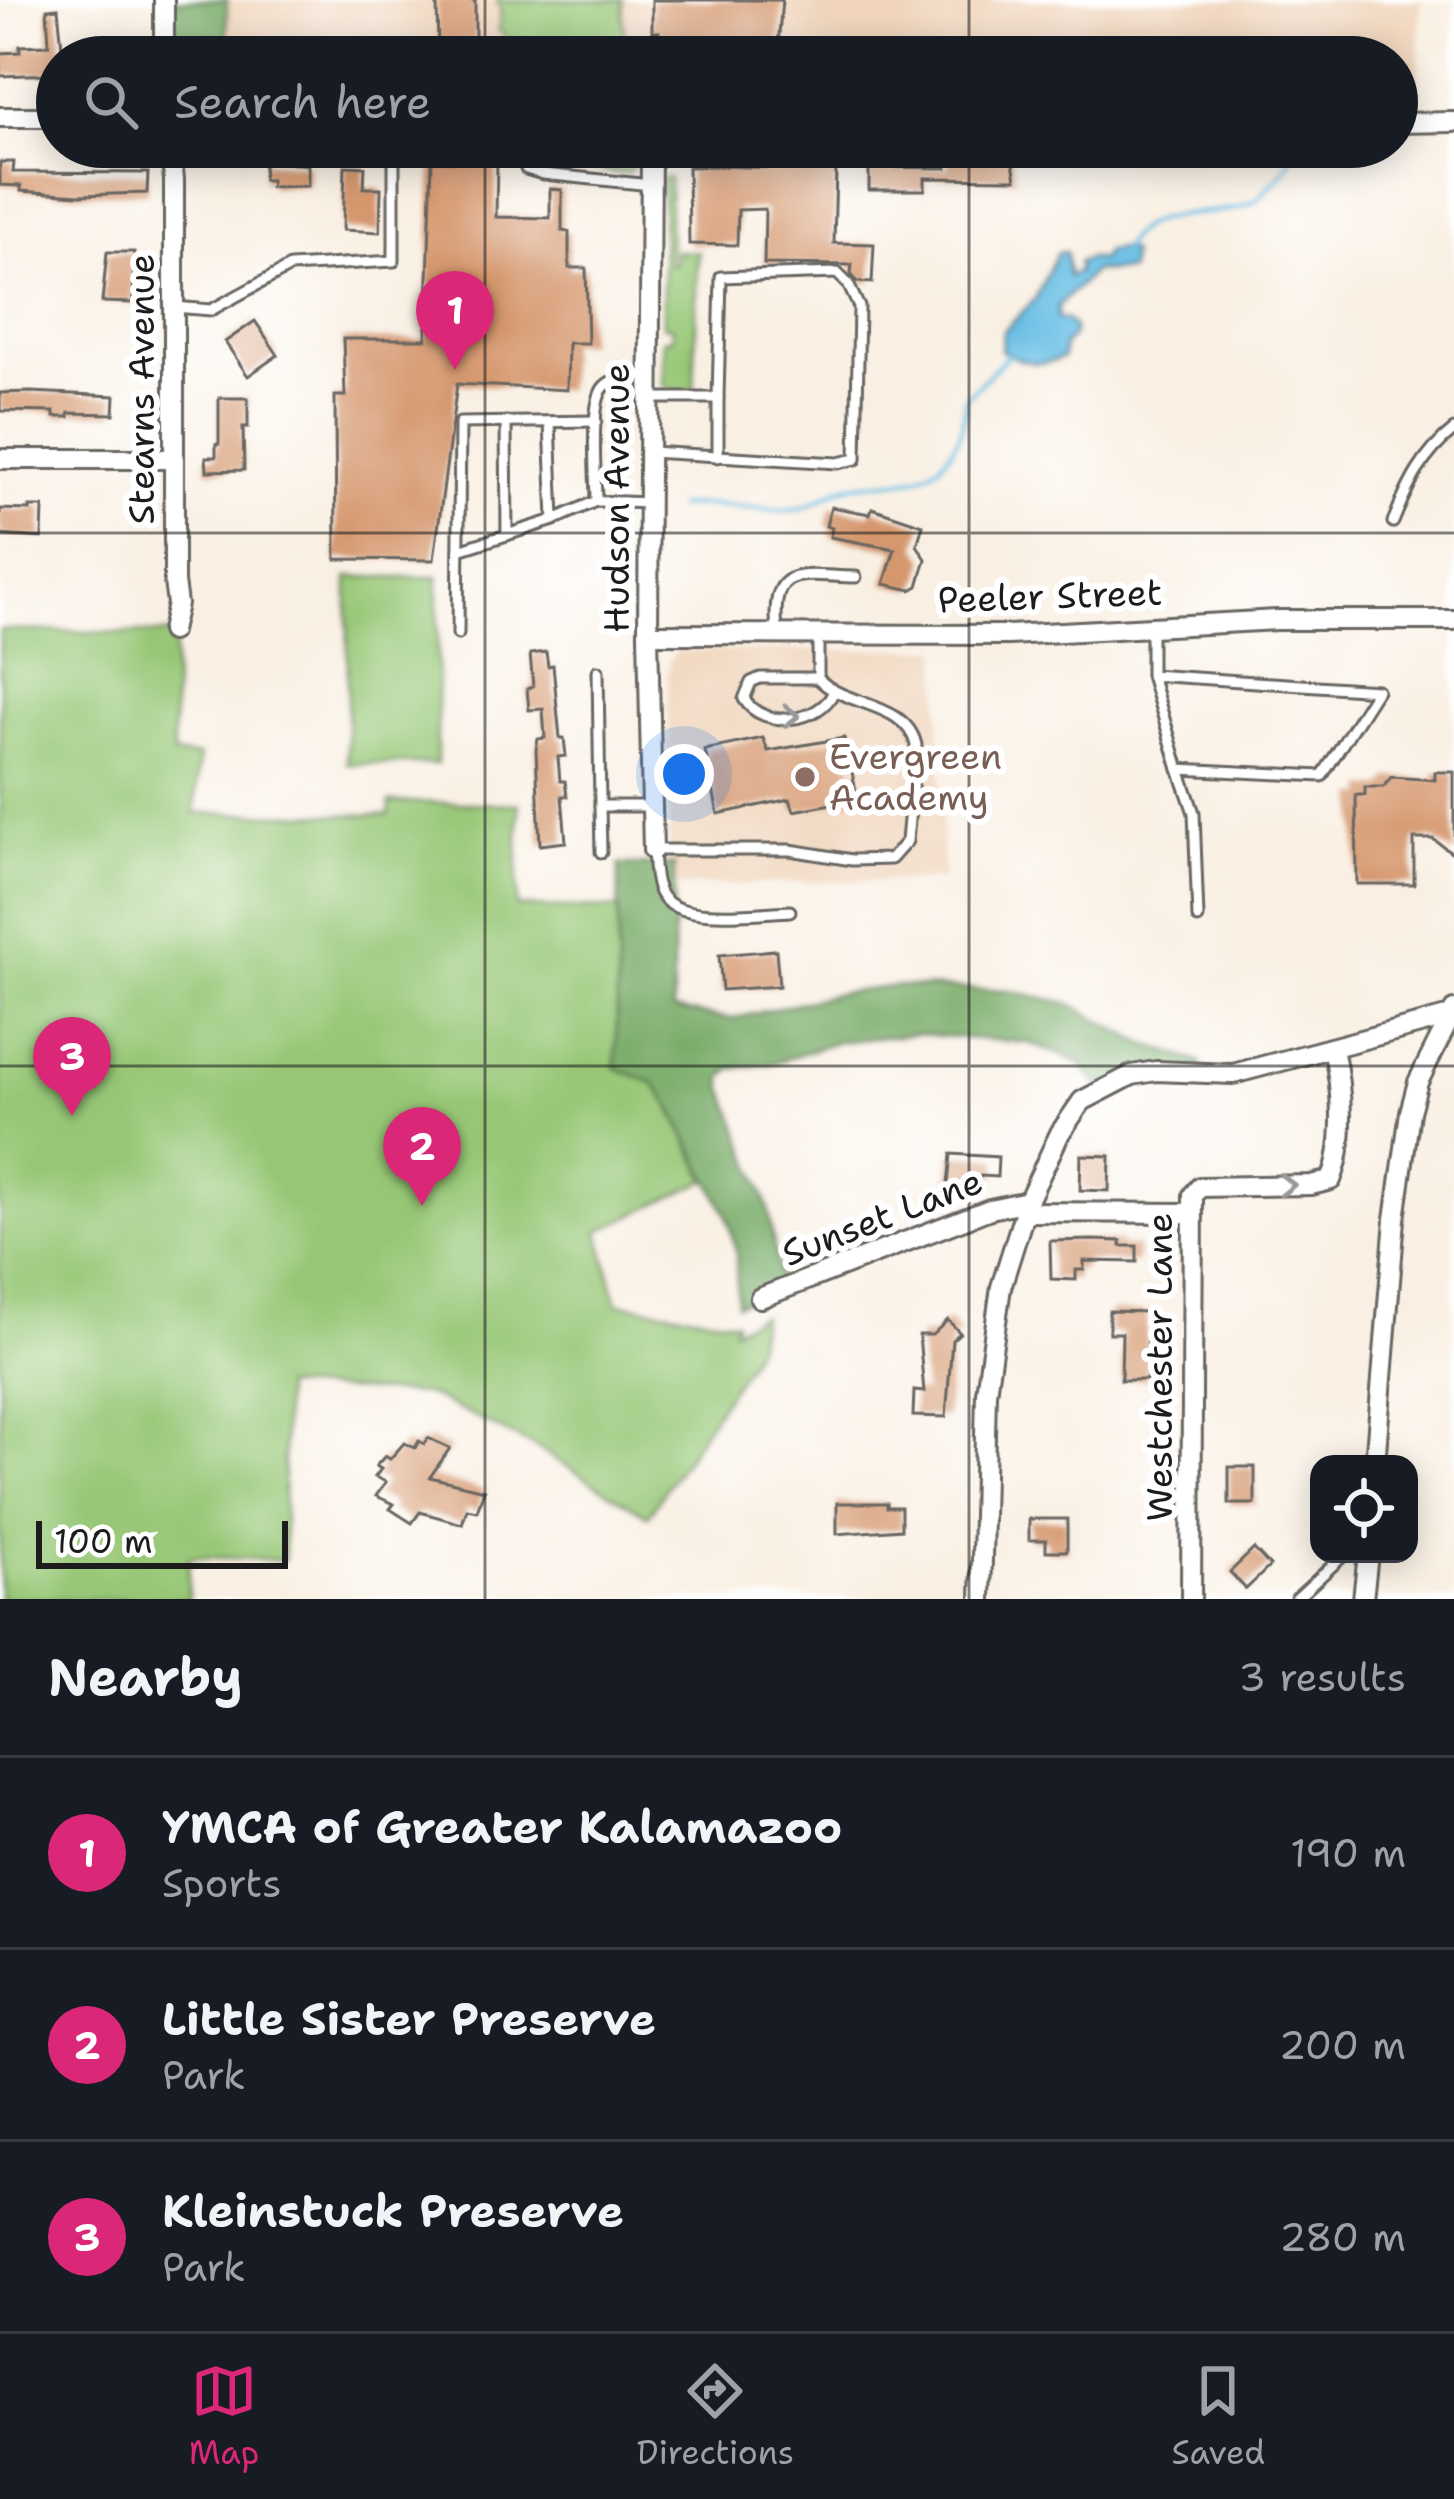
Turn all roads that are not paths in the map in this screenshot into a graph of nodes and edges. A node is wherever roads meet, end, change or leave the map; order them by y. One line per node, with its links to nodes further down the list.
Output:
1 (164, 0): 2 (street)
2 (164, 36)
3 (36, 117): 4 (street)
4 (0, 118)
5 (1454, 122): 6 (street)
6 (1418, 123)
7 (171, 168): 12 (street, Stearns Avenue)
8 (394, 168): 12 (lane)
9 (526, 168): 11 (lane)
10 (651, 168): 11 (street, Hudson Avenue)
11 (651, 184): 13 (street, Hudson Avenue)
12 (174, 307): 23 (street, Stearns Avenue)
13 (650, 374): 14 (street, Hudson Avenue); 16 (lane)
14 (650, 398): 15 (lane); 20 (street, Hudson Avenue)
15 (718, 398): 21 (lane); 21 (lane)
16 (596, 421): 18 (lane); 24 (lane)
17 (506, 422): 18 (lane); 28 (lane); 29 (lane)
18 (550, 422): 26 (lane)
19 (1454, 430): 27 (lane)
20 (650, 452): 21 (lane); 25 (street, Hudson Avenue)
21 (718, 457)
22 (0, 459): 23 (street)
23 (173, 459): 33 (street, Stearns Avenue)
24 (596, 502): 25 (lane); 26 (lane)
25 (650, 503): 37 (street, Hudson Avenue)
26 (554, 520): 28 (lane)
27 (1393, 522)
28 (507, 535): 29 (lane)
29 (459, 550): 36 (lane)
30 (856, 577): 34 (lane)
31 (1454, 620): 32 (street, Peeler Street)
32 (1151, 626): 35 (street, Peeler Street); 39 (lane)
33 (171, 631)
34 (777, 632): 35 (street, Peeler Street); 37 (street, Peeler Street)
35 (819, 632): 40 (lane)
36 (458, 634)
37 (648, 634): 44 (street, Hudson Avenue)
38 (598, 671): 43 (lane)
39 (1150, 675): 42 (lane); 42 (lane)
40 (818, 678): 41 (lane); 41 (lane, one-way to 41)
41 (834, 692): 45 (lane)
42 (1179, 770): 48 (lane)
43 (600, 806): 44 (lane); 46 (lane)
44 (652, 806): 45 (street, Hudson Avenue)
45 (653, 850): 47 (lane)
46 (601, 852)
47 (790, 910)
48 (1198, 918)
49 (1454, 1013): 50 (street); 54 (street)
50 (1333, 1049): 51 (street); 52 (street, Westchester Lane, one-way to 50)
51 (1026, 1207): 52 (street, Sunset Lane); 53 (street, Sunset Lane); 57 (street)
52 (1190, 1214): 58 (street, Westchester Lane)
53 (760, 1298)
54 (1376, 1455)
55 (1335, 1563): 59 (lane)
56 (1367, 1563): 60 (street)
57 (981, 1599)
58 (1191, 1599)
59 (1296, 1599)
60 (1364, 1599)

